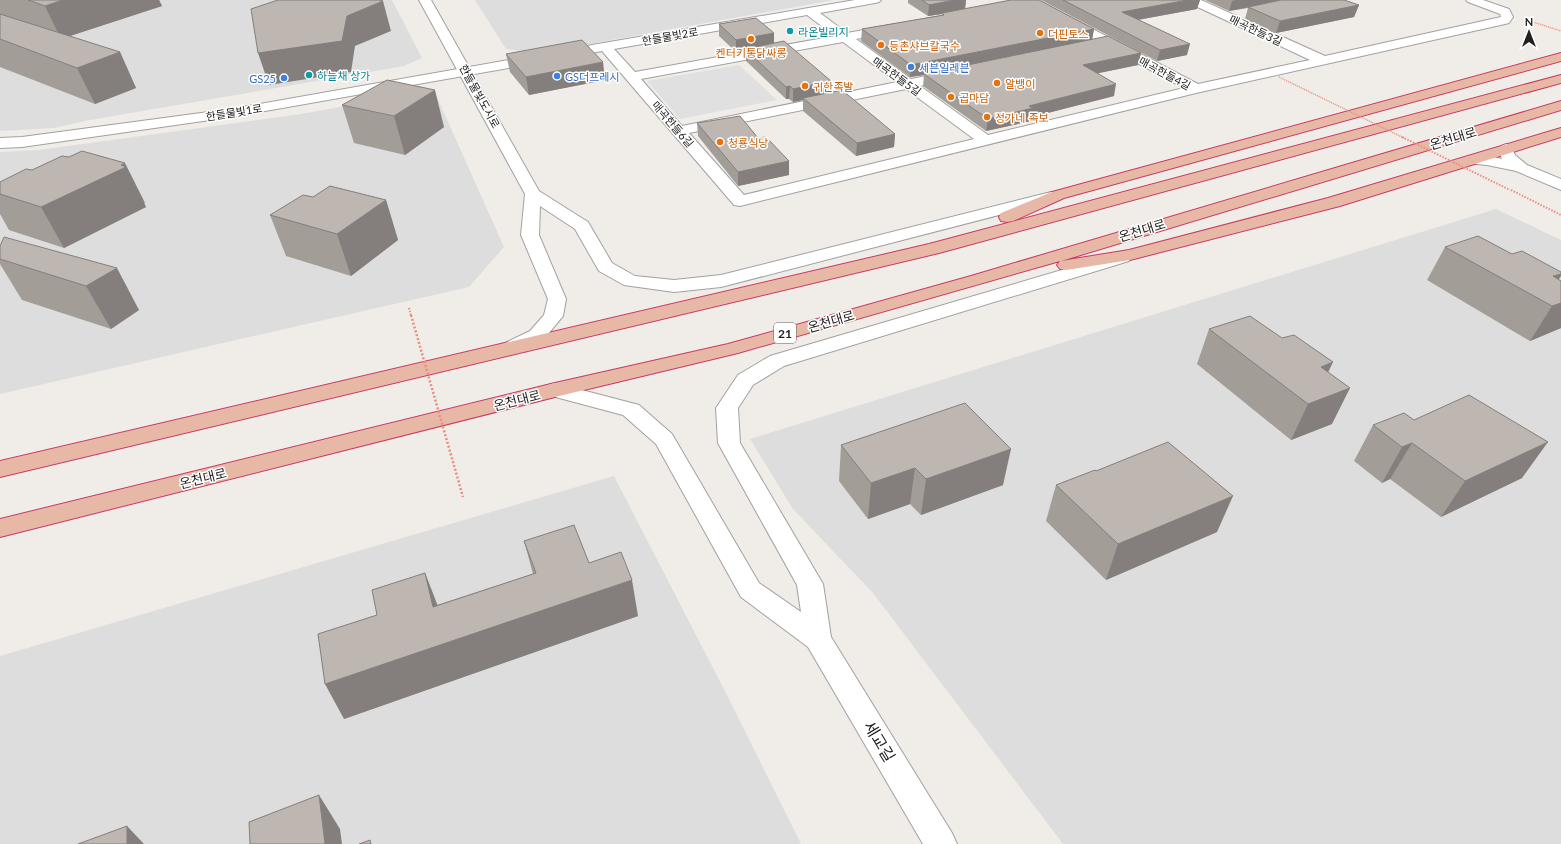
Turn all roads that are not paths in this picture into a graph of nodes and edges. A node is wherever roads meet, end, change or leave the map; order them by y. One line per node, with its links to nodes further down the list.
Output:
1 (425, 0): 18 (street, 한들물빛도시로)
2 (875, 0): 6 (street, 한들물빛2로)
3 (1191, 0): 8 (street, 매곡한들3길)
4 (1472, 0): 17 (street)
5 (1025, 2): 11 (street, 매곡한들4길)
6 (809, 12): 10 (street, 매곡한들5길); 12 (street, 한들물빛2로)
7 (1250, 12): 8 (street)
8 (1227, 17): 17 (street, 매곡한들3길)
9 (907, 26): 10 (street)
10 (844, 37): 20 (street); 22 (street, 매곡한들5길)
11 (1108, 42): 13 (street); 23 (street, 매곡한들4길)
12 (605, 47): 14 (street, 한들물빛2로); 20 (street, 매곡한들6길)
13 (1085, 47)
14 (582, 51)
15 (551, 57): 18 (street)
16 (1561, 57): 34 (highway)
17 (1322, 60): 23 (street)
18 (466, 72): 28 (street, 한들물빛1로); 33 (street, 한들물빛도시로)
19 (962, 73): 22 (street)
20 (632, 78): 25 (street, 매곡한들6길)
21 (1561, 79): 35 (highway)
22 (908, 84): 25 (street); 27 (street, 매곡한들5길)
23 (1196, 89): 27 (street)
24 (1561, 105): 37 (highway, 온천대로 / 21)
25 (679, 131): 27 (street, 매곡한들6길)
26 (1561, 132): 29 (highway)
27 (985, 140)
28 (0, 143)
29 (1506, 149): 30 (highway); 31 (street)
30 (1471, 160): 31 (street); 36 (highway)
31 (1521, 168): 32 (street)
32 (1561, 185)
33 (533, 194): 34 (street); 38 (street)
34 (1058, 195): 35 (highway)
35 (933, 248): 38 (highway)
36 (1130, 255): 37 (highway); 42 (street)
37 (978, 280): 39 (highway, 온천대로 / 21)
38 (510, 348): 40 (highway)
39 (555, 390): 41 (highway, 온천대로 / 21); 42 (street)
40 (0, 469)
41 (0, 528)
42 (818, 639): 43 (street, 세교길)
43 (941, 844)

